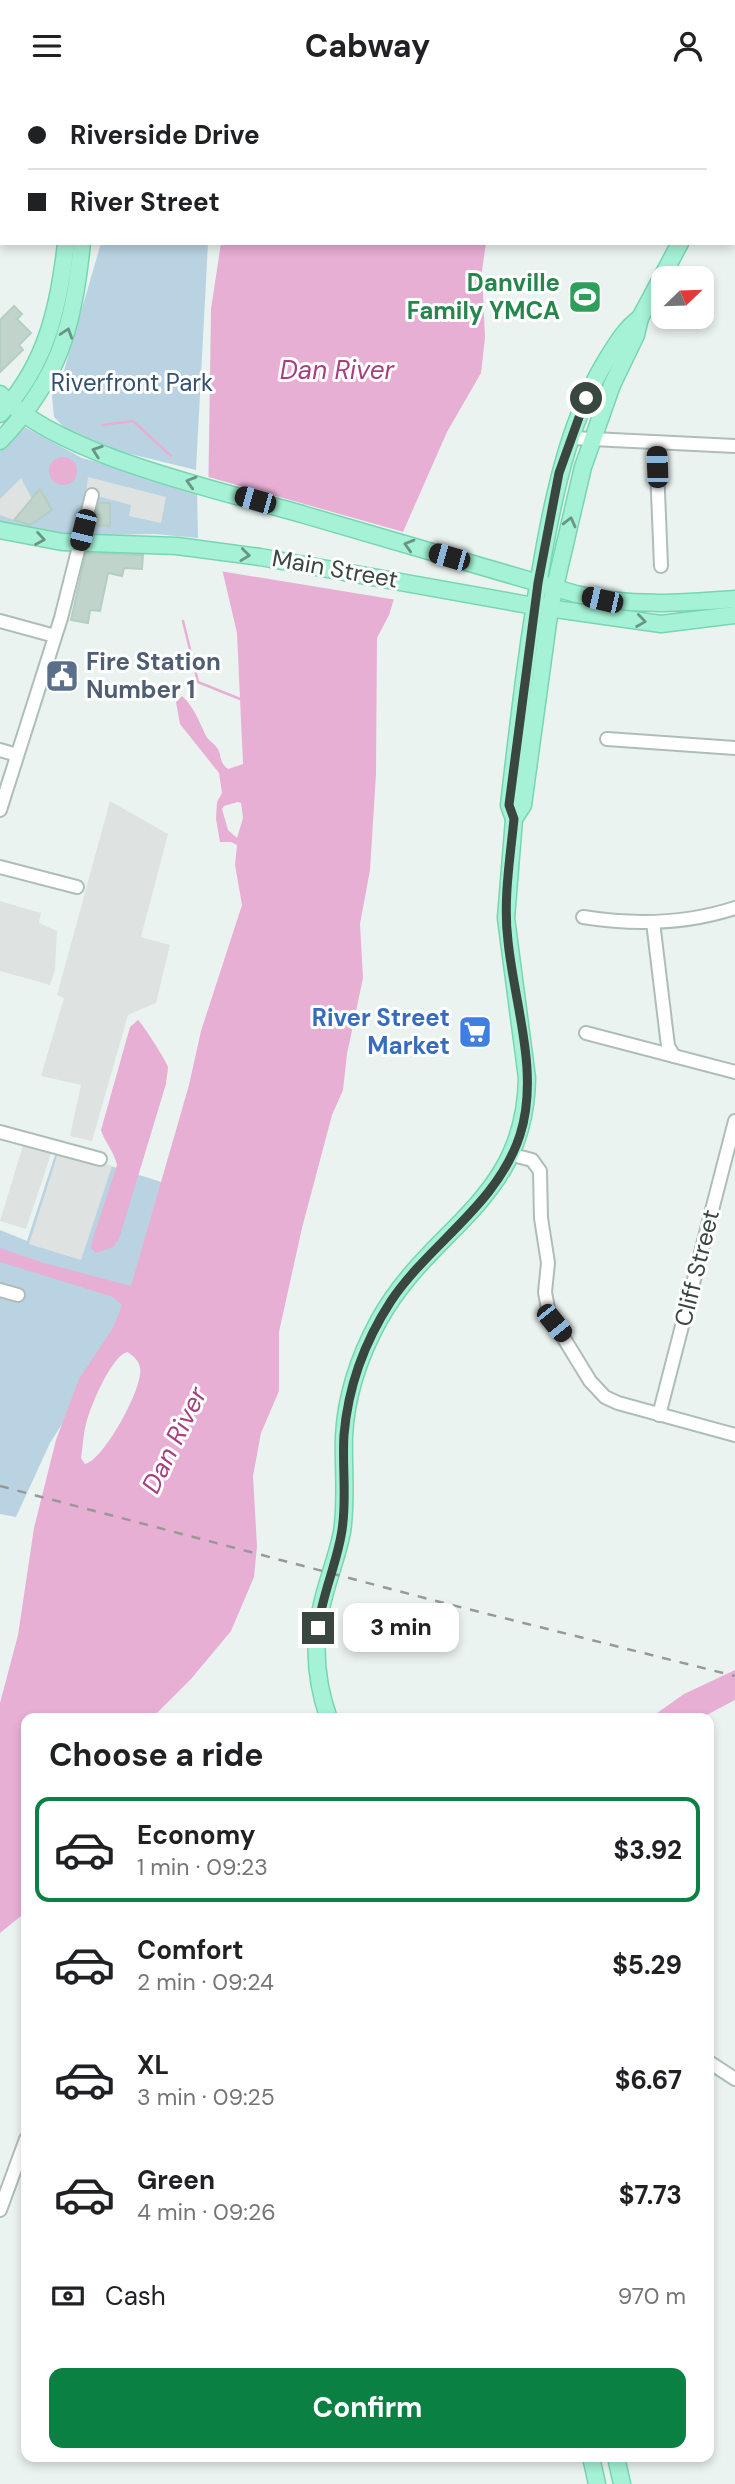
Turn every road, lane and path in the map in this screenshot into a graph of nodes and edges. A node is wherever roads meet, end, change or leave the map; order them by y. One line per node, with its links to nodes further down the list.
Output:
1 (72, 245): 4 (main road)
2 (679, 245): 3 (main road)
3 (640, 318): 5 (main road); 6 (main road)
4 (8, 407): 7 (main road); 14 (main road, one-way to 4)
5 (572, 438): 6 (street); 14 (main road)
6 (593, 439): 8 (street); 15 (main road, one-way to 6)
7 (0, 441)
8 (656, 443): 9 (street); 13 (street)
9 (735, 446)
10 (92, 495): 12 (street)
11 (0, 530): 12 (main road, Main Street, one-way to 12)
12 (80, 544): 17 (main road, Main Street, one-way to 17); 20 (street)
13 (661, 566)
14 (538, 583): 15 (main road); 17 (main road)
15 (554, 588): 16 (main road); 17 (main road)
16 (735, 599)
17 (542, 607): 18 (main road, Main Street, one-way to 18); 36 (main road)
18 (735, 615)
19 (0, 621): 20 (street)
20 (55, 636): 24 (street)
21 (607, 739): 22 (street)
22 (735, 748)
23 (0, 750): 24 (street)
24 (18, 755): 25 (street)
25 (0, 810)
26 (0, 867): 27 (street)
27 (77, 887)
28 (735, 908): 30 (street)
29 (583, 917): 30 (street)
30 (653, 922): 32 (street)
31 (586, 1033): 32 (street)
32 (674, 1056): 33 (street)
33 (735, 1072)
34 (735, 1121): 40 (street, Cliff Street)
35 (0, 1132): 37 (street)
36 (513, 1155): 40 (street); 42 (main road)
37 (100, 1159)
38 (0, 1290): 39 (street)
39 (18, 1295)
40 (659, 1415): 41 (street)
41 (735, 1435)
42 (326, 1713)
43 (714, 2065): 44 (street)
44 (735, 2079)
45 (21, 2153): 46 (street)
46 (0, 2210)
47 (592, 2462): 50 (main road)
48 (616, 2462): 49 (main road)
49 (618, 2483)
50 (597, 2484)

